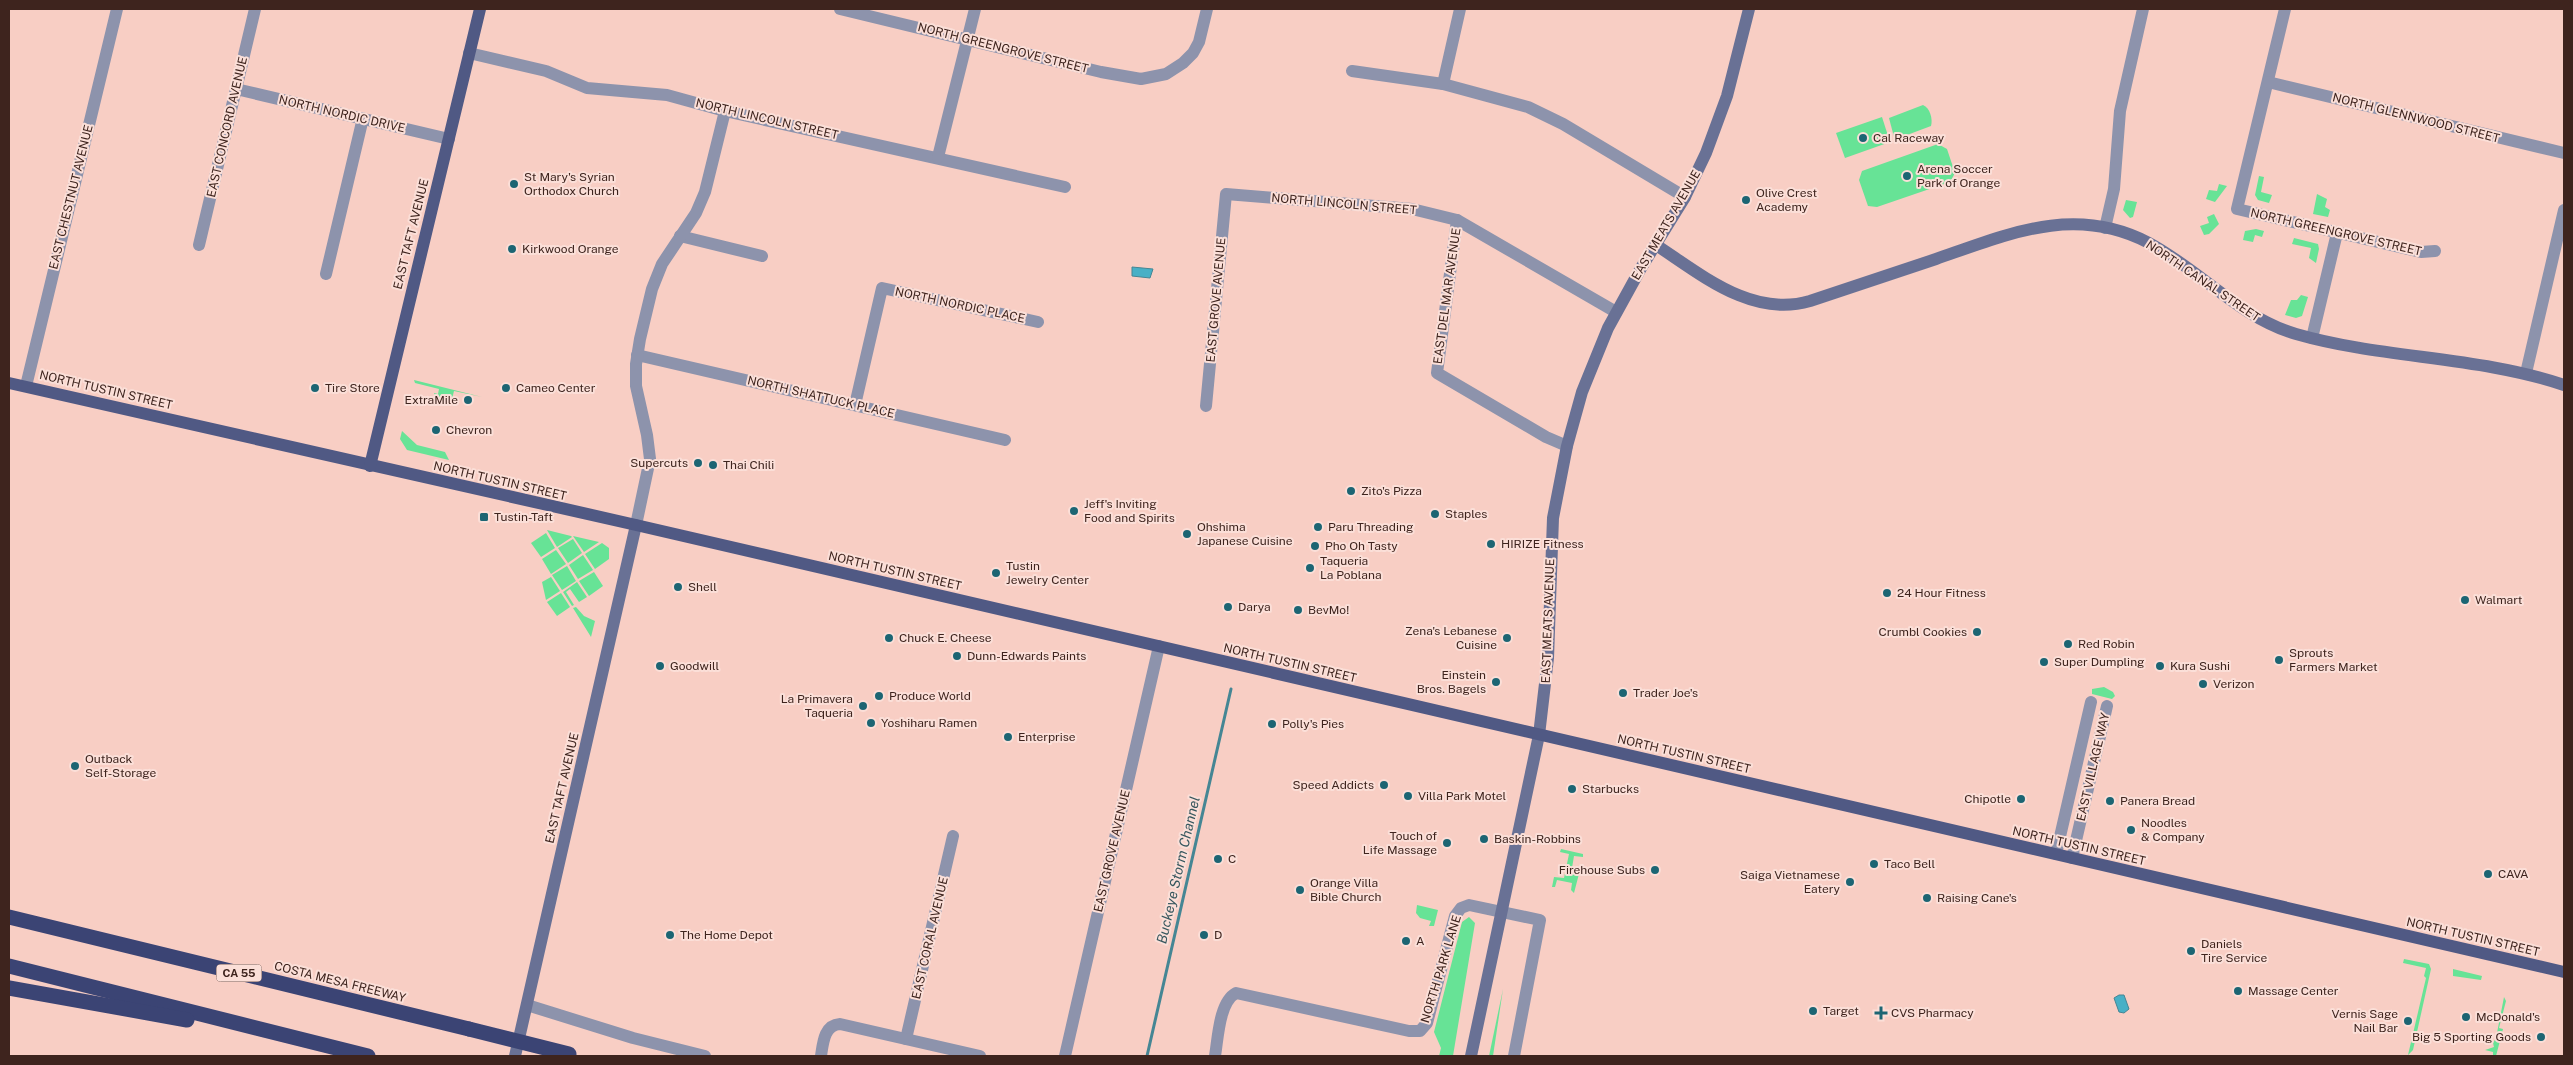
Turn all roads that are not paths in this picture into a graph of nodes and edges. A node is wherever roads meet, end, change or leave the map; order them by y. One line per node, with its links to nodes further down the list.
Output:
1 (117, 9): 42 (street, EAST CHESTNUT AVENUE)
2 (255, 9): 16 (street, EAST CONCORD AVENUE)
3 (480, 9): 12 (main road, EAST TAFT AVENUE)
4 (840, 9): 11 (street, NORTH GREENGROVE STREET)
5 (975, 9): 11 (street)
6 (1208, 9): 11 (street, NORTH GREENGROVE STREET)
7 (1460, 9): 15 (street)
8 (1749, 9): 24 (street, EAST MEATS AVENUE)
9 (2143, 9): 27 (street)
10 (2285, 9): 14 (street)
11 (968, 39): 21 (street)
12 (470, 52): 17 (street, NORTH LINCOLN STREET); 19 (main road, EAST TAFT AVENUE)
13 (1352, 71): 15 (street)
14 (2268, 82): 20 (street, NORTH GLENNWOOD STREET); 28 (street, NORTH GREENGROVE STREET)
15 (1443, 84): 24 (street)
16 (236, 89): 18 (street, NORTH NORDIC DRIVE); 30 (street, EAST CONCORD AVENUE)
17 (725, 110): 21 (street, NORTH LINCOLN STREET); 29 (street)
18 (363, 118): 19 (street, NORTH NORDIC DRIVE); 34 (street)
19 (449, 138): 47 (main road, EAST TAFT AVENUE)
20 (2564, 154)
21 (938, 157): 22 (street, NORTH LINCOLN STREET)
22 (1065, 187)
23 (1226, 194): 26 (street, NORTH LINCOLN STREET); 44 (street, EAST GROVE AVENUE)
24 (1685, 197): 31 (street, EAST MEATS AVENUE)
25 (2564, 210): 39 (street)
26 (1457, 220): 35 (street, NORTH LINCOLN STREET); 46 (street, EAST DEL MAR AVENUE)
27 (2105, 228): 31 (street, NORTH CANAL STREET); 37 (street, NORTH CANAL STREET)
28 (2337, 233): 32 (street, NORTH GREENGROVE STREET); 37 (street)
29 (680, 236): 33 (street); 38 (street)
30 (199, 245)
31 (1656, 245): 35 (street, EAST MEATS AVENUE)
32 (2435, 251)
33 (762, 256)
34 (326, 274)
35 (1616, 312): 46 (street, EAST MEATS AVENUE)
36 (1038, 322): 43 (street, NORTH NORDIC PLACE)
37 (2312, 338): 39 (street, NORTH CANAL STREET)
38 (637, 355): 43 (street, NORTH SHATTUCK PLACE); 48 (street)
39 (2526, 373): 41 (street, NORTH CANAL STREET)
40 (9, 382): 42 (main road, NORTH TUSTIN STREET)
41 (2564, 385)
42 (26, 386): 47 (main road, NORTH TUSTIN STREET)
43 (855, 405): 45 (street, NORTH SHATTUCK PLACE)
44 (1206, 406)
45 (1005, 440)
46 (1566, 446): 52 (street, EAST MEATS AVENUE)
47 (370, 466): 48 (main road, NORTH TUSTIN STREET)
48 (636, 525): 49 (main road, NORTH TUSTIN STREET); 61 (street, EAST TAFT AVENUE)
49 (1159, 646): 52 (main road, NORTH TUSTIN STREET); 70 (street, EAST GROVE AVENUE)
50 (2091, 702): 54 (street, EAST VILLAGE WAY)
51 (2108, 706): 55 (street, EAST VILLAGE WAY)
52 (1539, 735): 54 (main road, NORTH TUSTIN STREET); 56 (street, EAST MEATS AVENUE)
53 (953, 836): 63 (street, EAST CORAL AVENUE)
54 (2056, 854): 55 (main road, NORTH TUSTIN STREET)
55 (2072, 858): 59 (main road, NORTH TUSTIN STREET)
56 (1501, 911): 71 (street, NORTH PARK LANE); 72 (street, EAST MEATS AVENUE); 73 (street, NORTH PARK LANE)
57 (9, 917): 64 (highway, COSTA MESA FREEWAY / CA 55, bridge)
58 (9, 966): 62 (highway)
59 (2564, 972)
60 (9, 988): 62 (highway)
61 (527, 1005): 66 (street, EAST TAFT AVENUE); 67 (street)
62 (280, 1034): 65 (highway)
63 (906, 1039): 68 (street); 69 (street)
64 (573, 1055)
65 (368, 1056)
66 (515, 1056)
67 (705, 1056)
68 (821, 1056)
69 (980, 1056)
70 (1065, 1056)
71 (1215, 1056)
72 (1471, 1056)
73 (1514, 1056)

